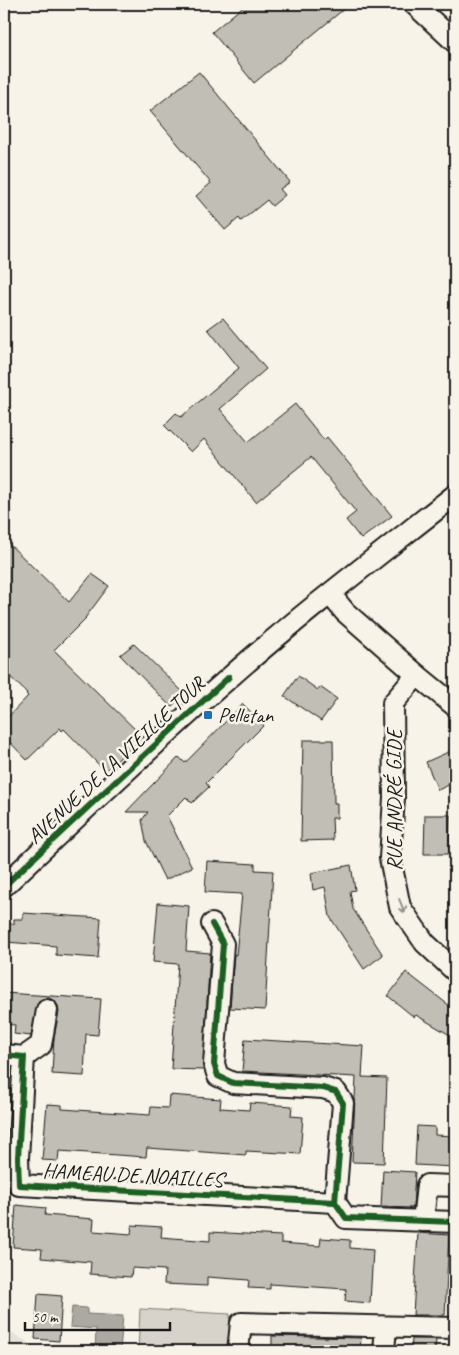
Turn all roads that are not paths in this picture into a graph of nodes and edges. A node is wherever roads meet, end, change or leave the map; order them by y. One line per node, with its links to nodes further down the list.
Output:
1 (414, 4): 2 (street)
2 (455, 42)
3 (455, 495): 4 (street, AVENUE DE LA VIEILLE TOUR)
4 (330, 594): 5 (street); 7 (street, AVENUE DE LA VIEILLE TOUR)
5 (417, 675): 6 (street); 9 (street, RUE ANDRÉ GIDE, one-way to 9)
6 (455, 706)
7 (4, 886)
8 (212, 924): 15 (street)
9 (455, 971)
10 (47, 1010): 12 (street)
11 (4, 1055): 12 (street)
12 (24, 1057): 13 (street, HAMEAU DE NOAILLES)
13 (11, 1158): 15 (street, HAMEAU DE NOAILLES)
14 (455, 1186): 16 (street)
15 (335, 1202): 16 (street)
16 (423, 1221): 17 (street)
17 (455, 1222)
18 (386, 1327): 19 (street); 20 (street); 21 (street)
19 (455, 1328)
20 (238, 1351)
21 (384, 1351)

